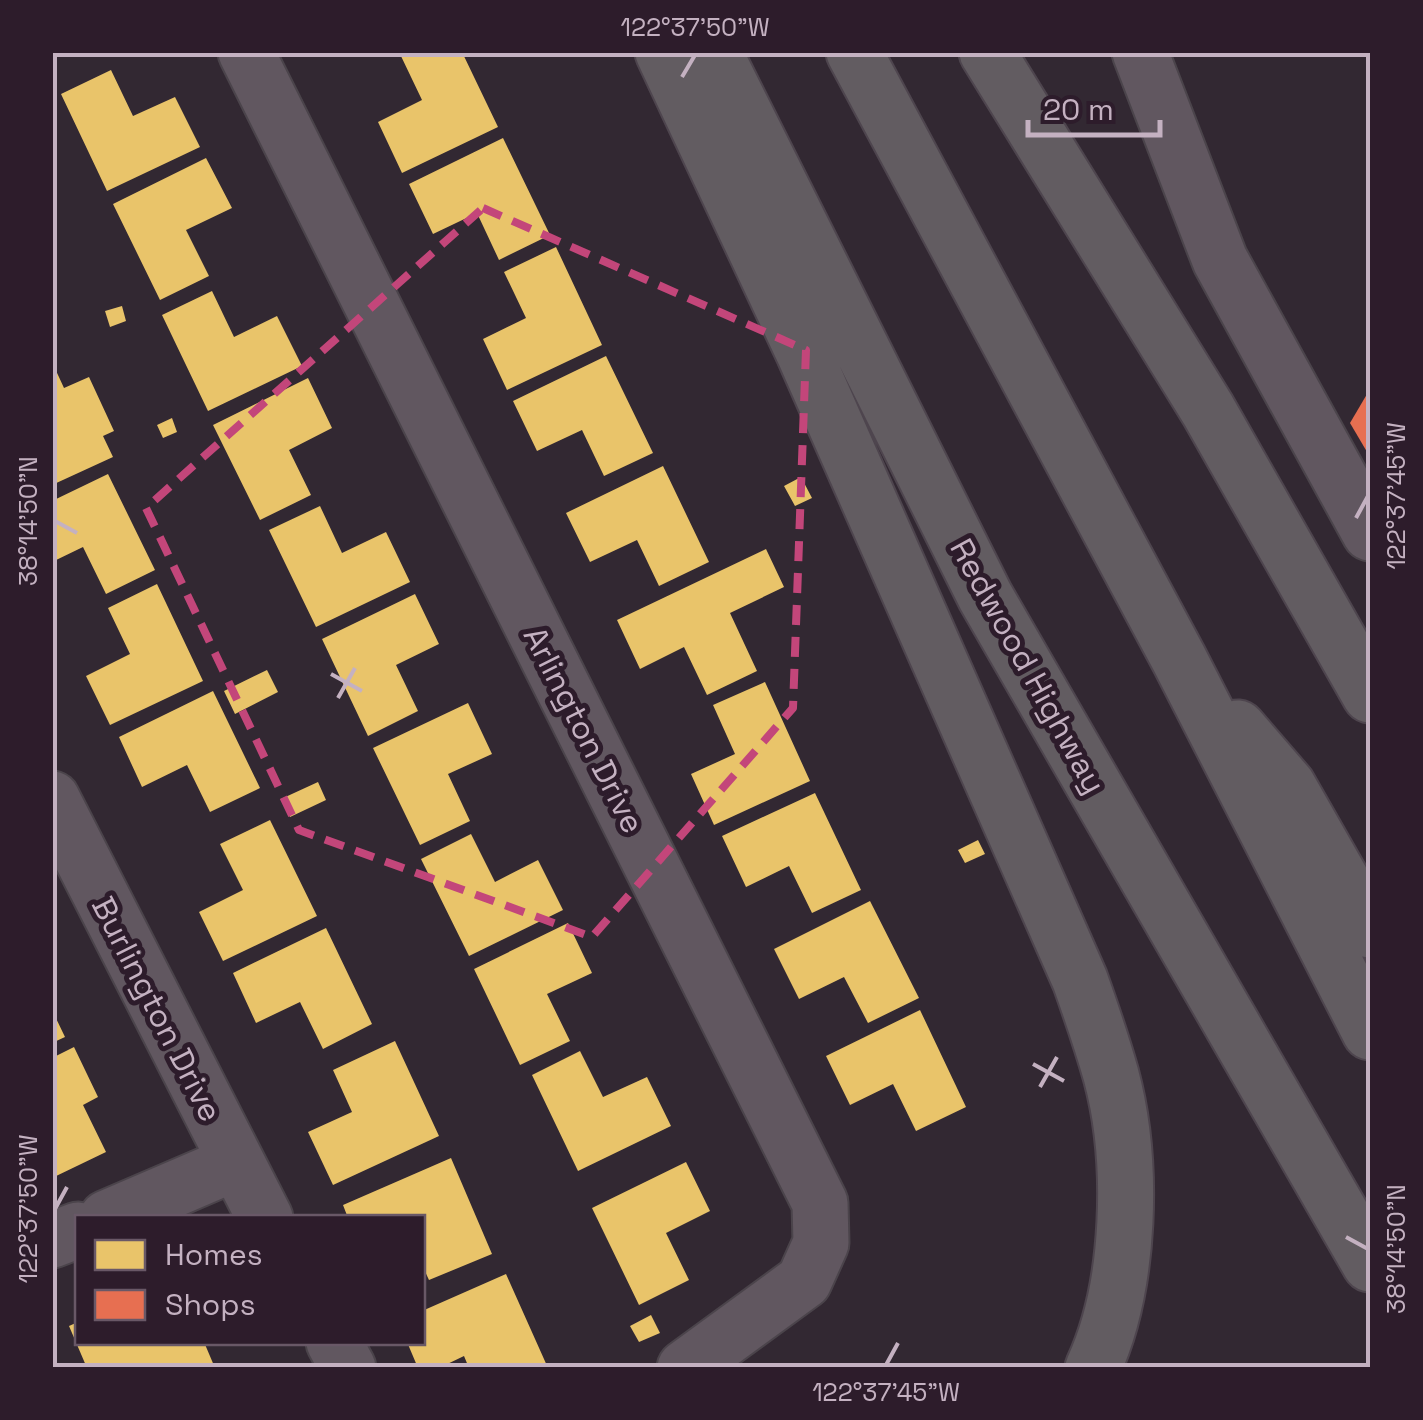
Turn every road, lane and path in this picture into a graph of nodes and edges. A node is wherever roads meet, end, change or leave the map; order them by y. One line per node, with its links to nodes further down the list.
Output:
1 (246, 52): 19 (street, Arlington Drive)
2 (663, 52): 20 (highway)
3 (714, 52): 16 (highway, Redwood Highway)
4 (854, 52): 8 (highway)
5 (988, 52): 9 (highway)
6 (1140, 52): 7 (street)
7 (1370, 534)
8 (1179, 659): 11 (highway); 12 (highway)
9 (1370, 695)
10 (52, 799): 13 (street, Burlington Drive)
11 (1370, 930)
12 (1370, 1032)
13 (234, 1163): 14 (street); 15 (street, Burlington Drive)
14 (114, 1215)
15 (263, 1215)
16 (1370, 1264)
17 (336, 1345): 18 (street)
18 (348, 1368)
19 (684, 1368)
20 (1093, 1368)

